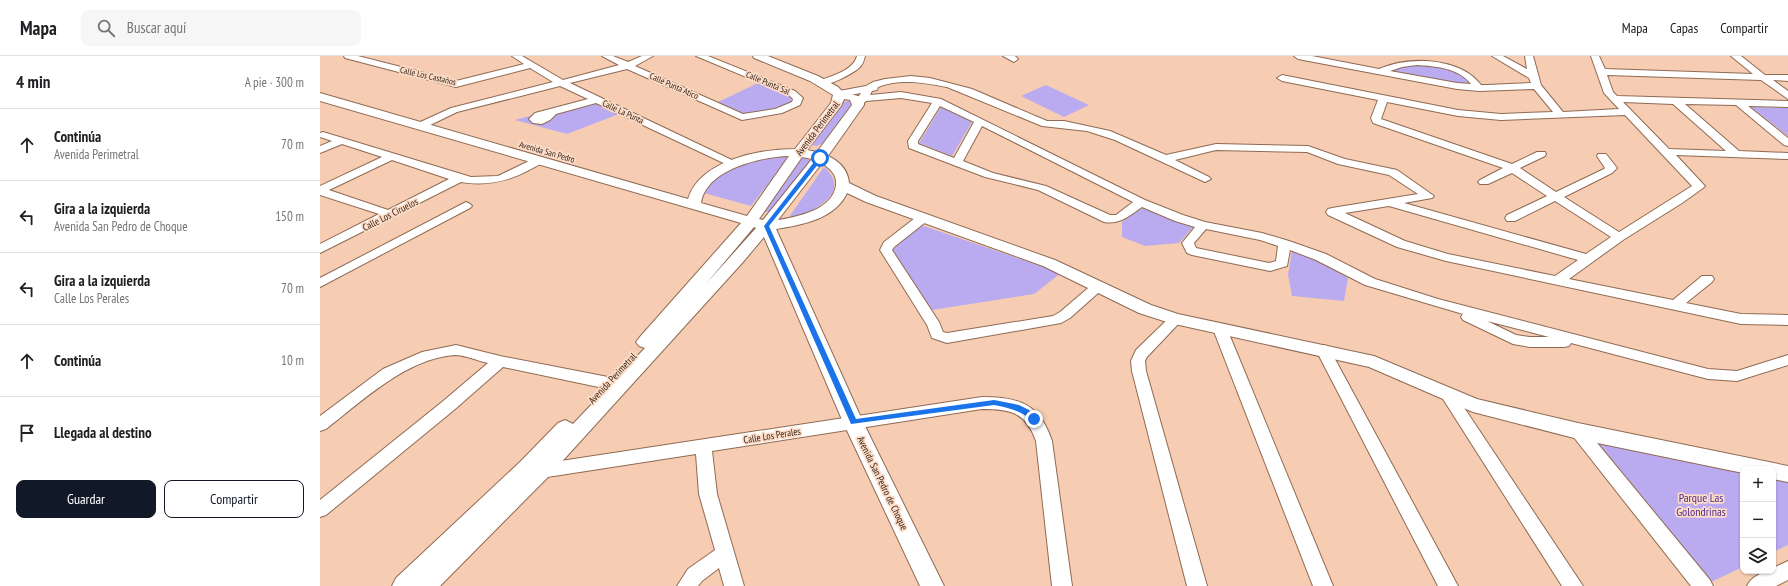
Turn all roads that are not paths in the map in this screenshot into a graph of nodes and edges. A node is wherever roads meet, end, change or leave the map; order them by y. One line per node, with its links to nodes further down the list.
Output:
1 (348, 56): 14 (street, Calle Los Castaños)
2 (516, 56): 14 (street, Calle La Punta)
3 (606, 56): 15 (street, Calle Punta Atico)
4 (649, 56): 15 (street)
5 (700, 56): 41 (street, Calle Punta Sal)
6 (758, 56): 23 (street)
7 (861, 56): 23 (street)
8 (1298, 56): 13 (street)
9 (1496, 56): 18 (street)
10 (1529, 56): 18 (street)
11 (1594, 56): 17 (street)
12 (1735, 56): 19 (street)
13 (1325, 58): 16 (street)
14 (531, 65): 22 (street, Calle La Punta)
15 (627, 66): 22 (street); 41 (street, Calle Punta Atico)
16 (1380, 72): 26 (street); 26 (street)
17 (1601, 72): 19 (street); 32 (street)
18 (1533, 76): 24 (street)
19 (1763, 77): 21 (street); 28 (street)
20 (1282, 78): 31 (street)
21 (1788, 78)
22 (562, 83): 33 (street, Calle La Punta); 42 (street)
23 (822, 83): 27 (street)
24 (1537, 86): 26 (street); 40 (street)
25 (320, 88): 42 (street, Avenida San Pedro)
26 (1479, 88)
27 (839, 94): 30 (street, Avenida Perimetral); 50 (street, Avenida Perimetral)
28 (1788, 96)
29 (320, 97): 44 (street, Avenida San Pedro)
30 (864, 97): 34 (street); 56 (street, Avenida Perimetral); 57 (street)
31 (1384, 98): 40 (street); 61 (street)
32 (1615, 98): 35 (street); 39 (street)
33 (597, 100): 38 (street); 60 (street, Calle La Punta)
34 (938, 101): 43 (street); 59 (street)
35 (1676, 101): 36 (street); 52 (street)
36 (1739, 103): 37 (street); 47 (street)
37 (1788, 104)
38 (552, 112)
39 (1627, 112): 40 (street); 49 (street)
40 (1560, 114)
41 (742, 116)
42 (433, 120): 44 (street); 69 (street, Avenida San Pedro)
43 (980, 121): 59 (street); 70 (street)
44 (420, 126): 58 (street, Avenida San Pedro)
45 (323, 135): 46 (street)
46 (341, 141): 48 (street); 55 (street)
47 (1788, 143)
48 (320, 150)
49 (1667, 152): 52 (street); 79 (street)
50 (798, 154): 56 (street); 60 (street); 77 (street, Avenida Perimetral)
51 (1541, 154): 61 (street)
52 (1736, 154): 54 (street)
53 (1602, 156): 67 (street)
54 (1788, 156)
55 (391, 157): 62 (street); 66 (street)
56 (820, 158): 65 (street); 77 (street, Avenida Perimetral)
57 (1164, 159): 63 (street); 71 (street)
58 (539, 160): 62 (street); 69 (street, Avenida San Pedro)
59 (957, 163): 70 (street)
60 (732, 164): 69 (street)
61 (1512, 168): 64 (street); 67 (street)
62 (459, 178): 74 (street, Calle Los Ciruelos)
63 (1205, 179)
64 (1484, 182)
65 (843, 185): 68 (street); 72 (street)
66 (320, 190): 74 (street)
67 (1557, 197): 76 (street); 79 (street)
68 (871, 199): 72 (street); 75 (street)
69 (695, 200): 77 (street, Avenida San Pedro)
70 (1141, 202): 78 (street)
71 (1387, 202): 84 (street); 86 (street)
72 (831, 205): 77 (street)
73 (466, 206): 87 (street)
74 (390, 214): 81 (street, Calle Los Ciruelos)
75 (923, 218): 88 (street); 88 (street)
76 (1511, 218)
77 (762, 219): 82 (street, Avenida San Pedro de Choque); 83 (street, Avenida Perimetral); 96 (street, Avenida Perimetral)
78 (1203, 225): 80 (street); 80 (street)
79 (1619, 237): 84 (street)
80 (1285, 244): 94 (street)
81 (320, 249)
82 (779, 257): 83 (street); 98 (street, Avenida San Pedro de Choque)
83 (738, 259): 103 (street, Avenida Perimetral)
84 (1589, 259): 86 (street)
85 (1707, 279): 89 (street)
86 (1557, 281): 89 (street)
87 (320, 283)
88 (1099, 286): 90 (street)
89 (1674, 306): 91 (street)
90 (1176, 319): 92 (street); 115 (street)
91 (1788, 320)
92 (1220, 329): 93 (street); 116 (street)
93 (1323, 350): 97 (street); 117 (street)
94 (1788, 360)
95 (500, 361): 96 (street); 99 (street); 106 (street)
96 (608, 383): 103 (street, Avenida Perimetral)
97 (1448, 395): 100 (street); 118 (street)
98 (853, 422): 101 (street, Calle Los Perales); 113 (street, Avenida San Pedro de Choque); 114 (street, Calle Los Perales)
99 (320, 425)
100 (1578, 430): 102 (street); 119 (street)
101 (703, 446): 103 (street, Calle Los Perales); 107 (street)
102 (1751, 466)
103 (534, 469): 109 (street, Avenida Perimetral); 110 (street, Avenida Perimetral)
104 (1776, 472): 105 (street)
105 (1788, 474)
106 (320, 510)
107 (725, 554): 111 (street); 112 (street)
108 (1788, 570): 120 (street)
109 (404, 586)
110 (424, 586)
111 (687, 586)
112 (734, 586)
113 (932, 586)
114 (1062, 586)
115 (1197, 586)
116 (1323, 586)
117 (1448, 586)
118 (1573, 586)
119 (1703, 586)
120 (1757, 586)

